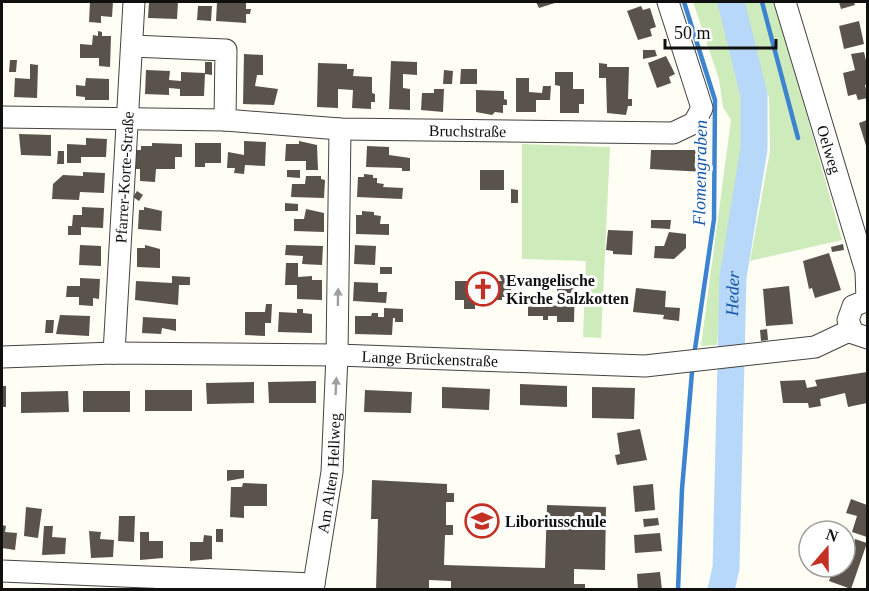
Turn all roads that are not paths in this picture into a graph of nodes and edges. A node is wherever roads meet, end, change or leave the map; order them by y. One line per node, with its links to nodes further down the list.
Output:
1 (134, 2): 4 (street, Pfarrer-Korte-Straße)
2 (668, 2): 8 (street, Bruchstraße)
3 (785, 2): 9 (street, Oelweg)
4 (132, 46): 6 (street, Pfarrer-Korte-Straße); 7 (street)
5 (2, 117): 6 (street, Bruchstraße)
6 (128, 120): 7 (street, Bruchstraße); 11 (street, Pfarrer-Korte-Straße)
7 (225, 120): 8 (street, Bruchstraße)
8 (340, 129): 12 (street, Am Alten Hellweg, one-way to 8)
9 (867, 300): 10 (street)
10 (859, 334): 12 (street, Lange Brückenstraße)
11 (114, 353): 12 (street, Lange Brückenstraße); 13 (street, Lange Brückenstraße)
12 (337, 355): 16 (street, Am Alten Hellweg, one-way to 12)
13 (2, 357)
14 (2, 571): 15 (street)
15 (289, 586): 16 (street)
16 (314, 587)

